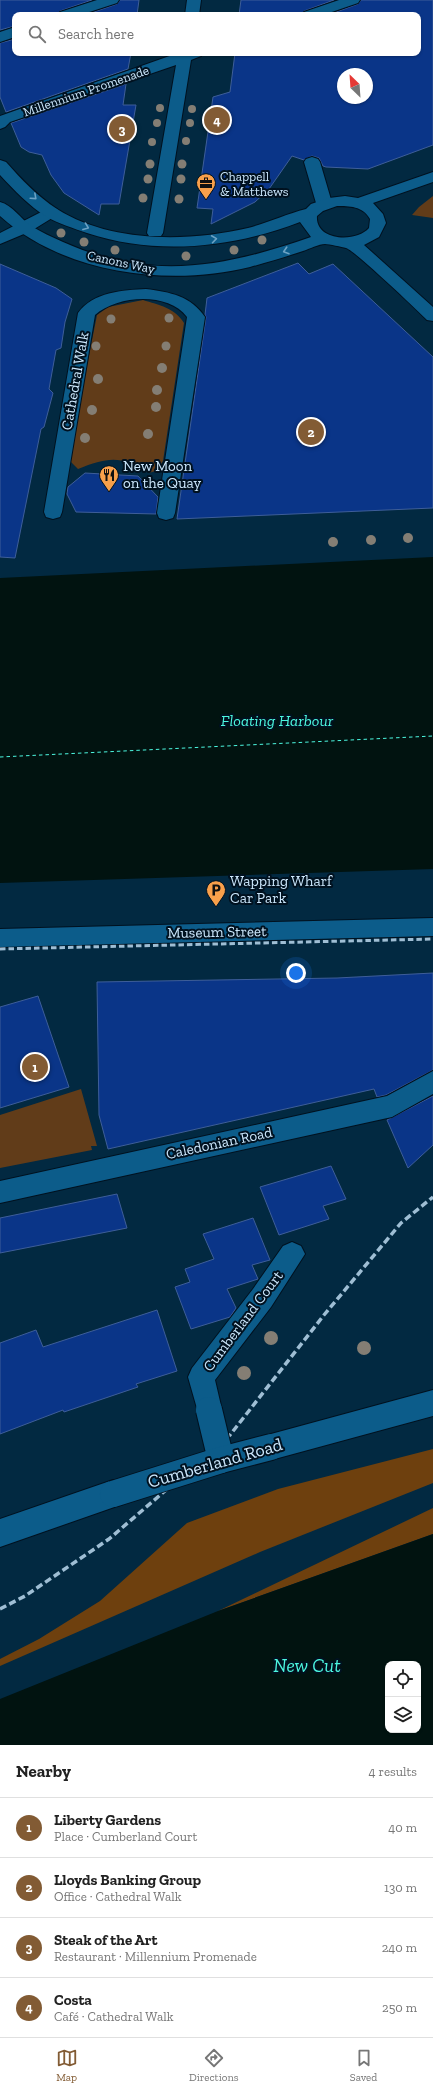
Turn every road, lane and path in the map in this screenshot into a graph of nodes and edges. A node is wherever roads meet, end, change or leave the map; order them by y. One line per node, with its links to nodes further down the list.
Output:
1 (194, 0): 6 (street)
2 (353, 0): 7 (street)
3 (118, 1): 4 (street); 5 (street)
4 (76, 12)
5 (90, 12)
6 (192, 12)
7 (317, 12)
8 (12, 32): 9 (street)
9 (0, 38)
10 (12, 38): 11 (street)
11 (0, 42)
12 (183, 56): 14 (street, Millennium Promenade)
13 (189, 56): 26 (street)
14 (0, 124)
15 (312, 162): 19 (street)
16 (0, 165): 22 (street, Canons Way, one-way to 22)
17 (433, 177): 18 (street)
18 (411, 185): 20 (street); 24 (street)
19 (324, 203): 20 (street); 23 (street, Canons Way)
20 (358, 203): 24 (street)
21 (0, 207): 25 (street, Canons Way)
22 (51, 212): 23 (street, Canons Way, one-way to 23); 25 (street)
23 (310, 213): 29 (street)
24 (375, 213): 27 (street)
25 (25, 228): 28 (street); 29 (street, Canons Way, one-way to 25)
26 (155, 233)
27 (373, 234): 30 (street, Canons Way); 31 (street)
28 (0, 239)
29 (323, 239): 30 (street, Canons Way)
30 (351, 242): 31 (street)
31 (391, 277): 32 (street)
32 (433, 316)
33 (53, 512): 34 (street, Cathedral Walk)
34 (166, 512)
35 (433, 927): 36 (street, Museum Street)
36 (0, 938)
37 (433, 1081): 38 (street, Caledonian Road)
38 (0, 1192)
39 (292, 1254): 41 (street, Cumberland Court, bridge)
40 (433, 1403): 41 (street, Cumberland Road, bridge)
41 (221, 1460): 42 (street, Cumberland Road, bridge)
42 (0, 1533)

